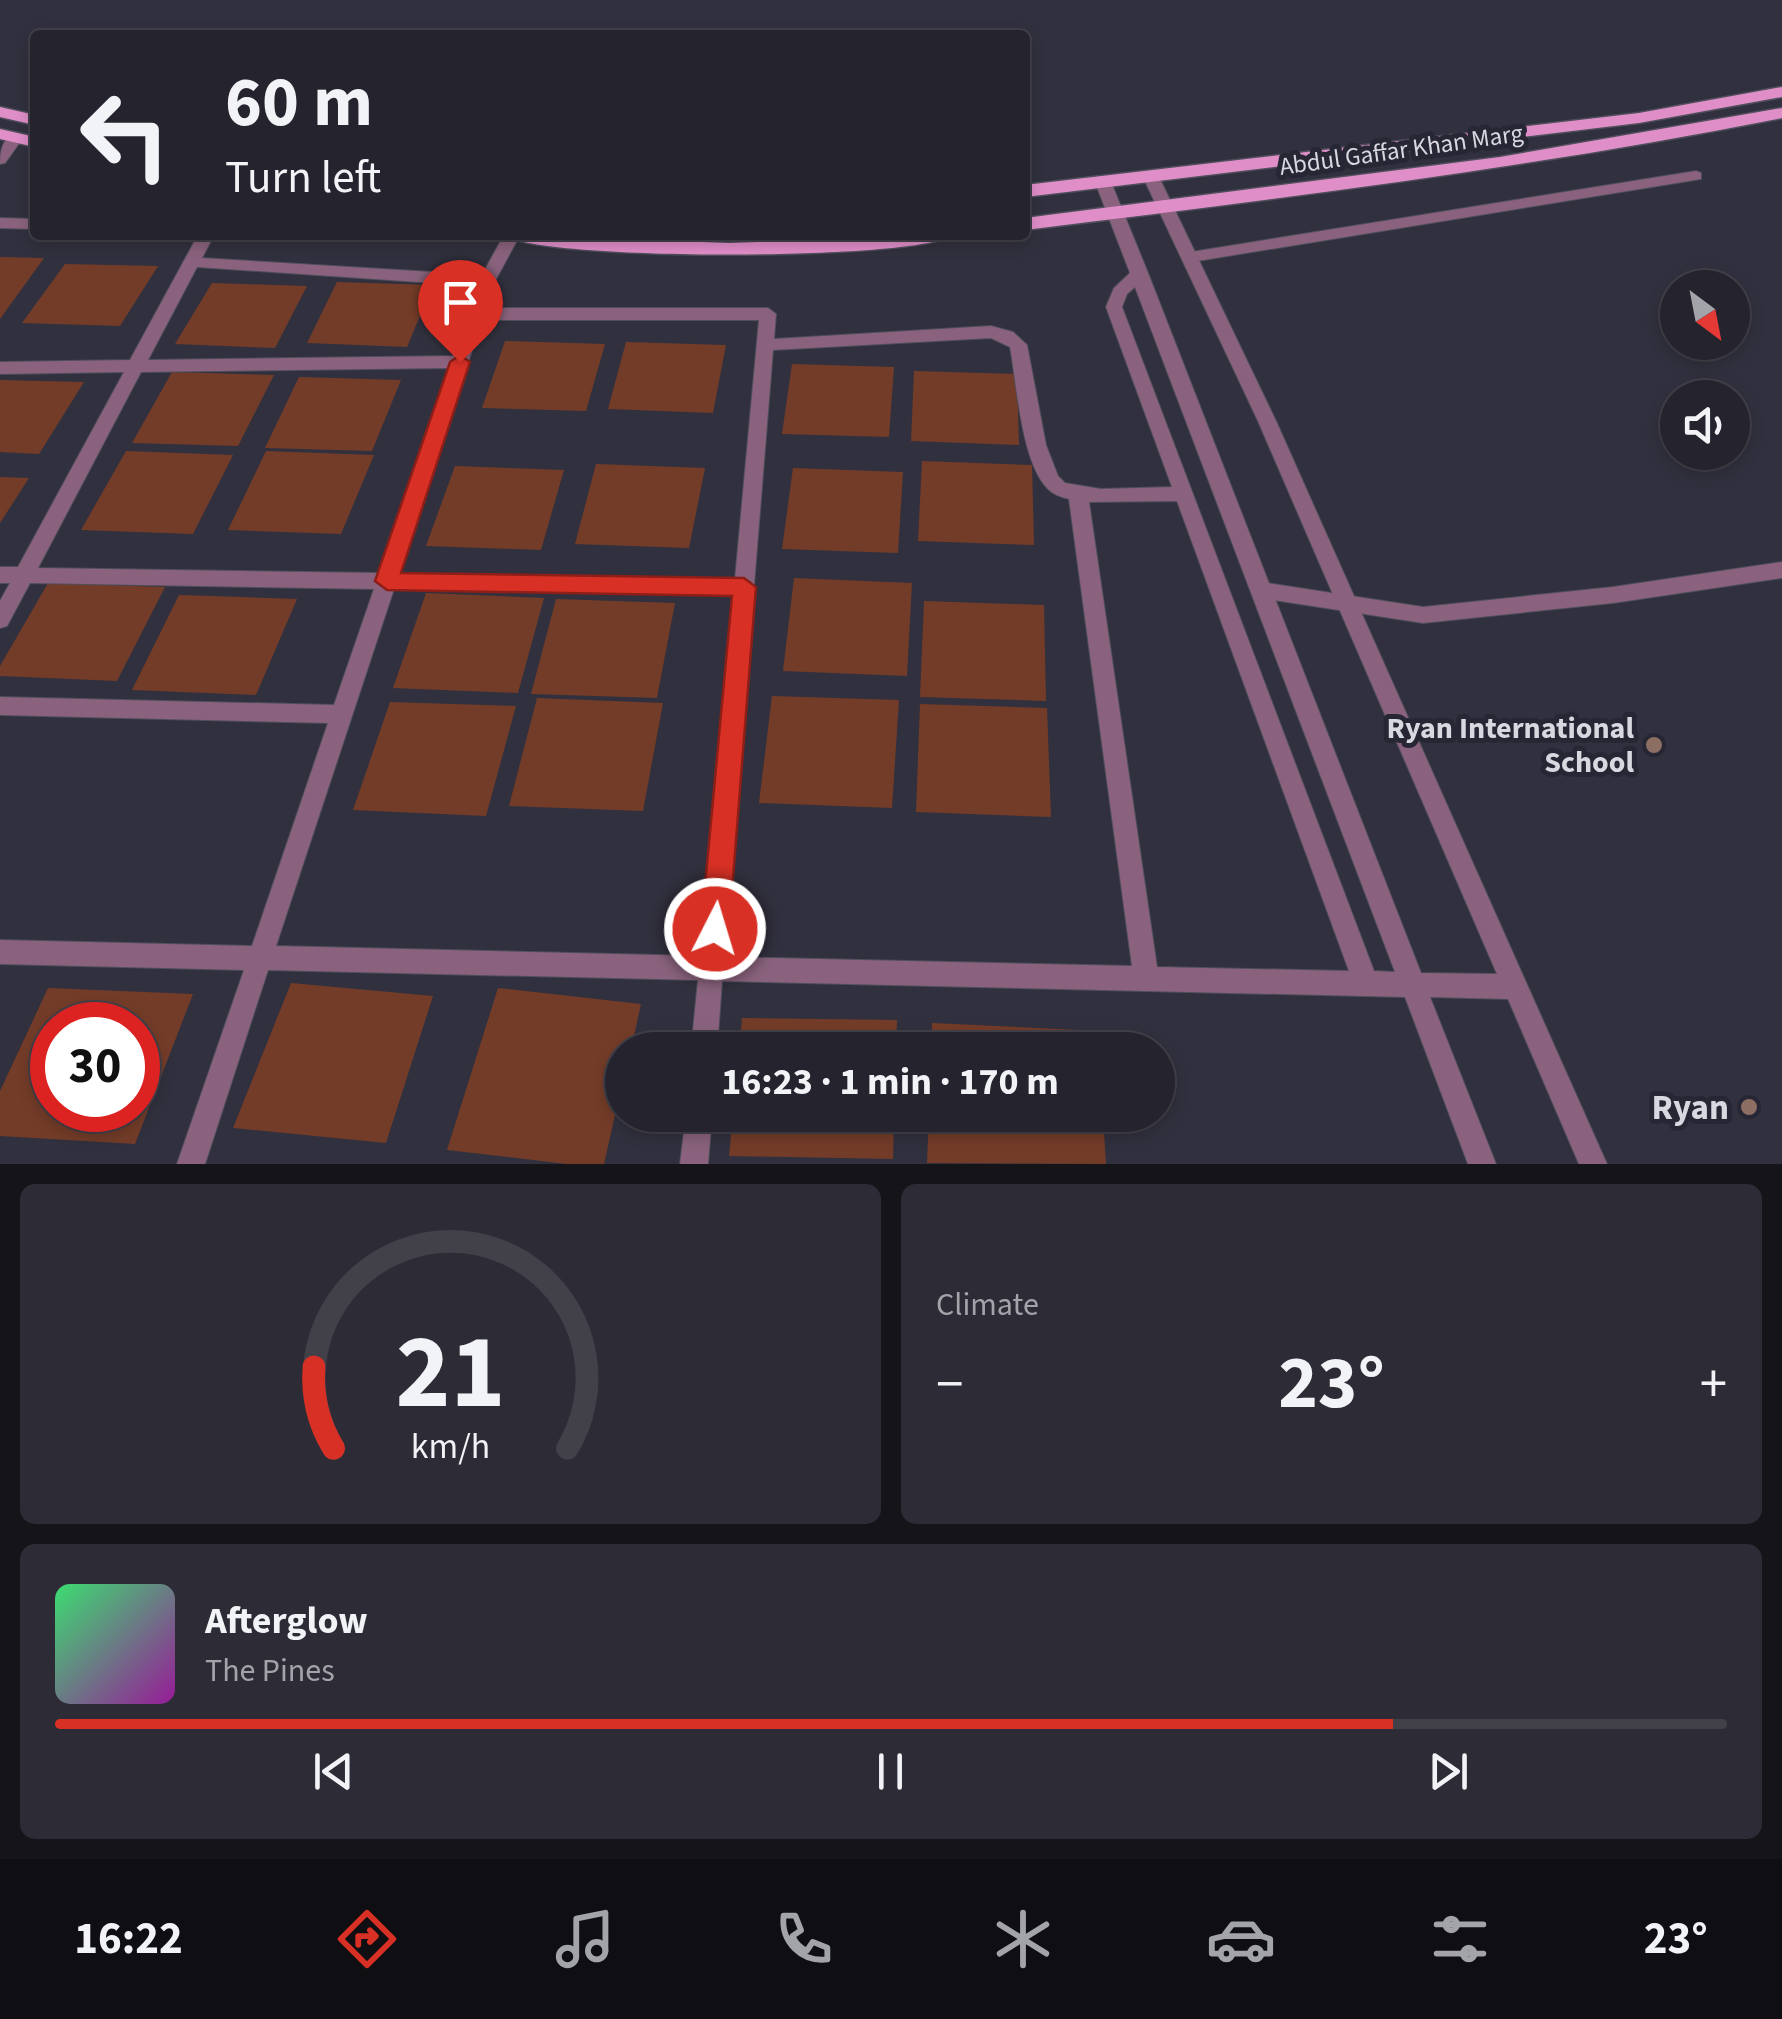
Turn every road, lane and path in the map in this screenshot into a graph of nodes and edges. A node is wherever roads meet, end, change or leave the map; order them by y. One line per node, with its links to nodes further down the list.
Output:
1 (1782, 92): 6 (main road, Abdul Gaffar Khan Marg)
2 (0, 112): 4 (main road)
3 (1782, 113): 9 (main road, Abdul Gaffar Khan Marg)
4 (30, 119)
5 (1696, 176): 18 (street)
6 (1151, 177): 7 (main road, Abdul Gaffar Khan Marg); 9 (street)
7 (1103, 182): 8 (main road, Abdul Gaffar Khan Marg); 10 (street)
8 (1030, 190)
9 (1167, 207): 10 (main road, Abdul Gaffar Khan Marg); 18 (street)
10 (1117, 213): 12 (main road, Abdul Gaffar Khan Marg); 20 (street)
11 (0, 223): 13 (street)
12 (1030, 223)
13 (30, 224)
14 (203, 240): 19 (street)
15 (511, 240): 21 (street)
16 (568, 240): 17 (main road)
17 (884, 240)
18 (1191, 257): 35 (street)
19 (192, 262): 21 (street); 25 (street)
20 (1140, 273): 28 (street); 34 (street)
21 (487, 281): 22 (street)
22 (476, 314): 23 (street); 24 (street)
23 (765, 345): 27 (street); 33 (street)
24 (460, 362): 25 (street); 32 (street)
25 (136, 365): 26 (street); 31 (street)
26 (0, 368)
27 (1078, 494): 28 (street); 42 (street)
28 (1183, 494): 43 (street)
29 (1782, 570): 35 (street)
30 (0, 575): 31 (street)
31 (24, 575): 32 (street); 36 (street)
32 (387, 581): 33 (street); 38 (street)
33 (744, 587): 41 (street)
34 (1261, 590): 35 (street); 44 (street)
35 (1344, 603): 45 (street)
36 (0, 620)
37 (0, 706): 38 (street)
38 (343, 714): 40 (street)
39 (0, 952): 40 (street)
40 (261, 957): 41 (street); 48 (street)
41 (712, 967): 42 (street); 46 (street)
42 (1146, 976): 43 (street)
43 (1365, 981): 44 (street)
44 (1412, 982): 45 (street); 50 (street)
45 (1516, 987): 51 (street)
46 (706, 1032)
47 (697, 1132): 49 (street)
48 (191, 1164)
49 (694, 1164)
50 (1482, 1164)
51 (1594, 1164)

